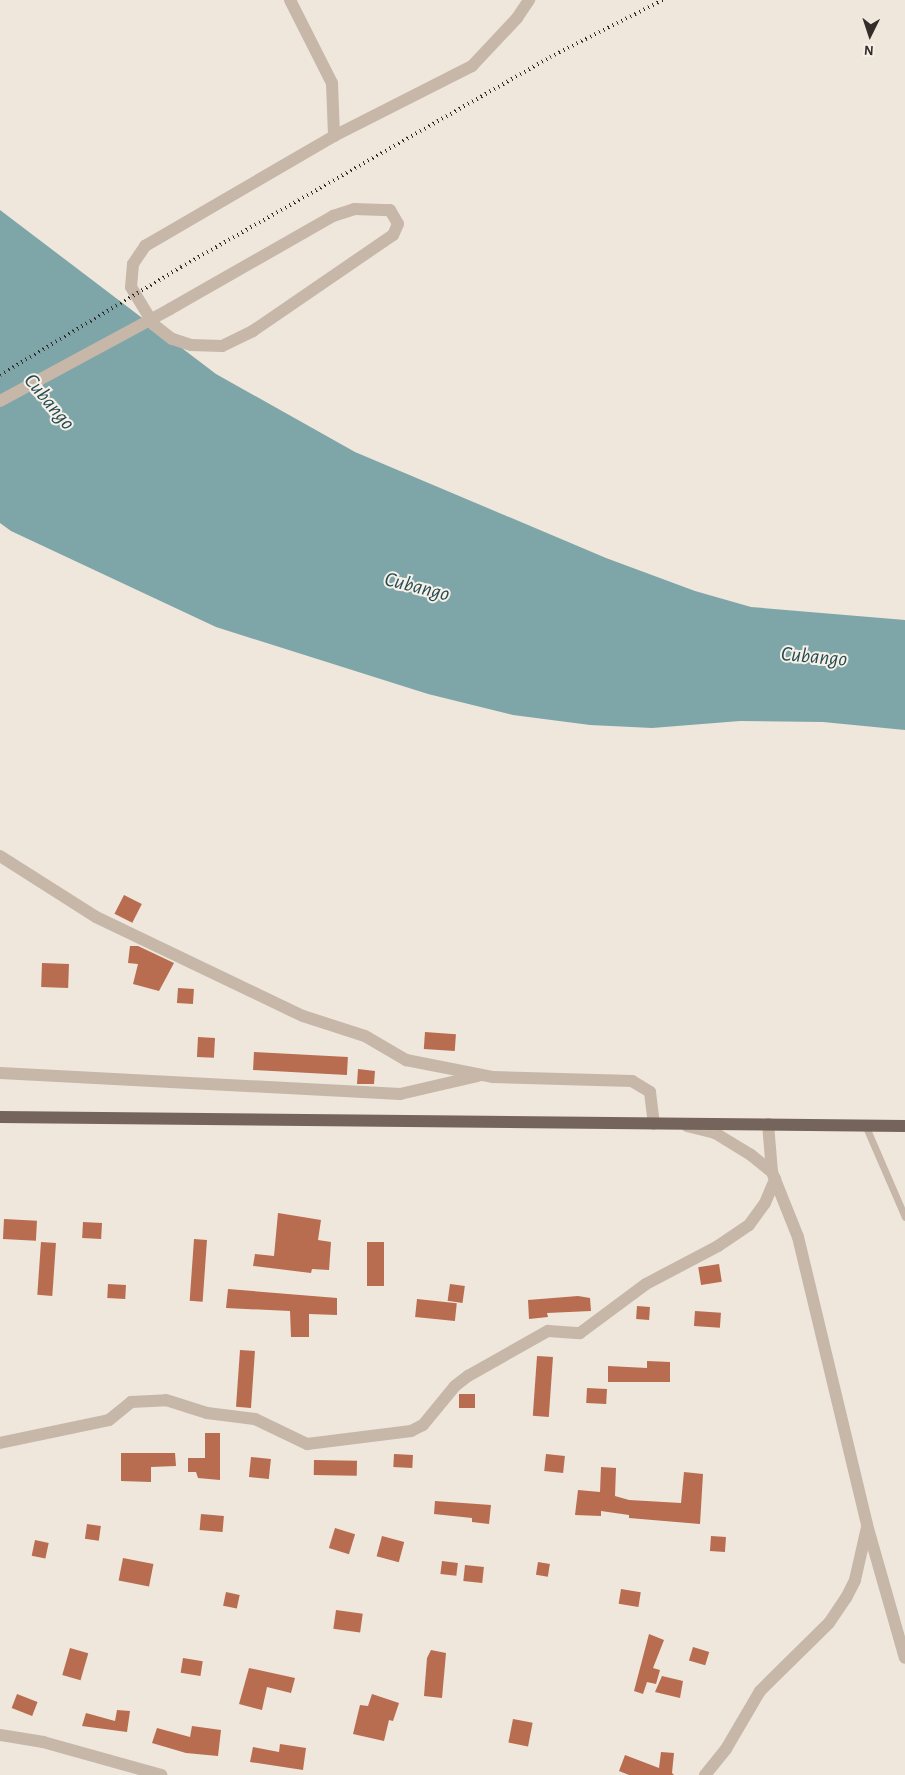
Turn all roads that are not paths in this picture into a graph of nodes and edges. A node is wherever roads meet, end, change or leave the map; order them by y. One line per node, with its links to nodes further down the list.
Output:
1 (290, 0): 3 (street)
2 (529, 0): 3 (street)
3 (334, 136): 4 (street, bridge)
4 (0, 401)
5 (0, 856): 7 (street)
6 (0, 1073): 7 (street)
7 (480, 1075): 9 (street)
8 (0, 1117): 9 (main road)
9 (654, 1124): 10 (main road)
10 (677, 1124): 11 (main road); 14 (street)
11 (768, 1124): 13 (main road); 14 (street)
12 (905, 1126): 13 (main road)
13 (866, 1127): 15 (lane)
14 (773, 1176): 16 (street); 17 (street)
15 (905, 1217)
16 (0, 1443)
17 (868, 1525): 18 (street); 21 (street)
18 (905, 1658)
19 (0, 1735): 20 (street)
20 (161, 1775)
21 (705, 1775)

